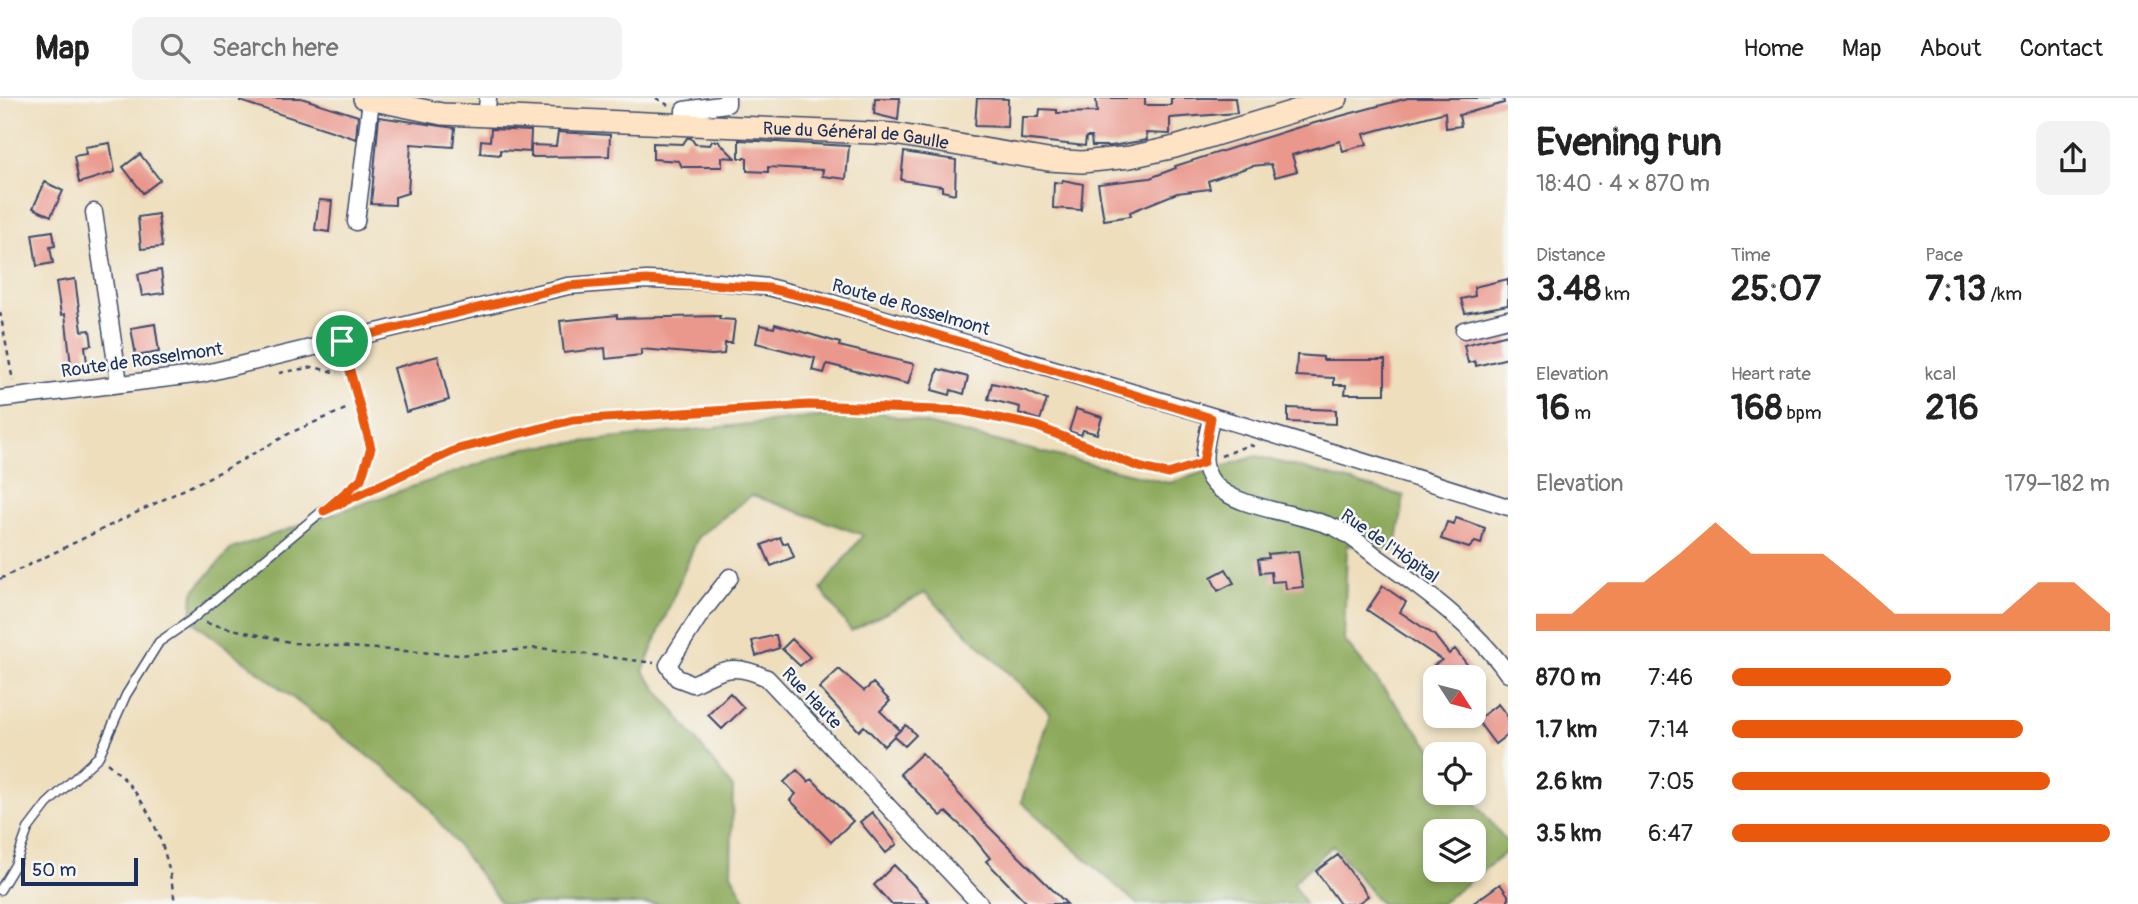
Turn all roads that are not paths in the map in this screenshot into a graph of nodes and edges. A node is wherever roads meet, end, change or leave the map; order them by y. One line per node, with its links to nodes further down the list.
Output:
1 (727, 98): 5 (street)
2 (1337, 98): 5 (main road, Rue du Général de Gaulle)
3 (367, 99): 4 (main road, Rue du Général de Gaulle); 7 (street)
4 (487, 107): 5 (main road, Rue du Général de Gaulle)
5 (684, 126)
6 (94, 212): 11 (street)
7 (356, 222)
8 (1508, 319): 9 (street)
9 (1464, 330)
10 (342, 341): 11 (street, Route de Rosselmont); 13 (street, Route de Rosselmont); 17 (lane)
11 (118, 383): 12 (street, Route de Rosselmont)
12 (8, 399)
13 (1211, 418): 14 (street, Route de Rosselmont); 16 (street, Rue de l'Hôpital)
14 (1508, 507)
15 (730, 577): 18 (street, Rue Haute)
16 (1508, 674)
17 (0, 890)
18 (980, 904)

